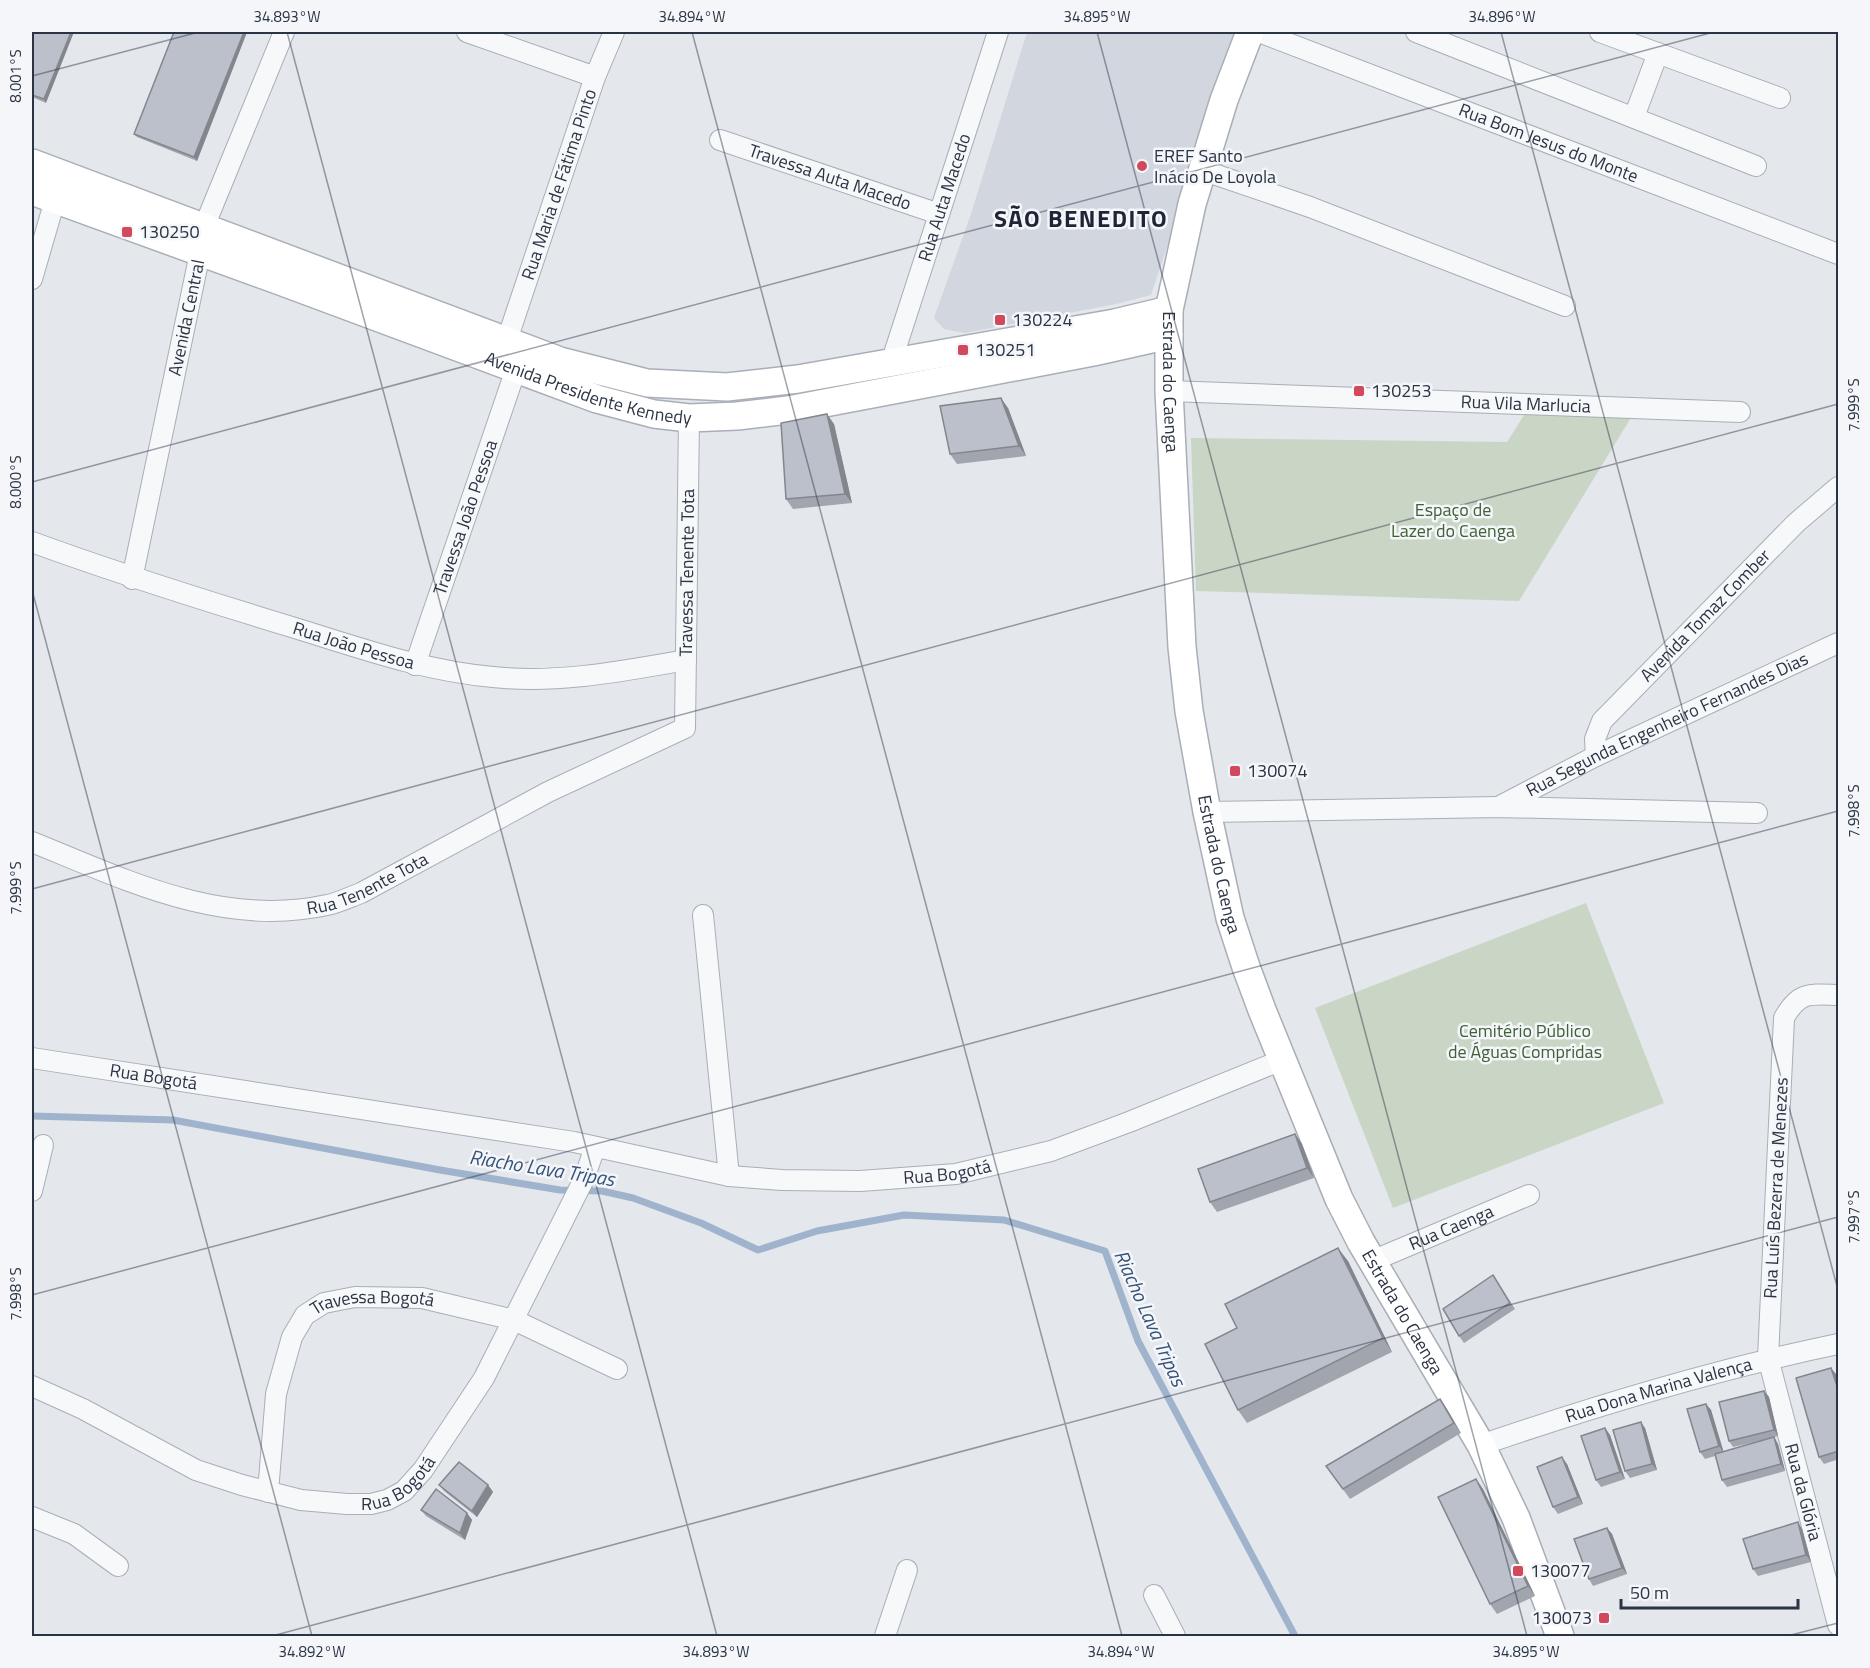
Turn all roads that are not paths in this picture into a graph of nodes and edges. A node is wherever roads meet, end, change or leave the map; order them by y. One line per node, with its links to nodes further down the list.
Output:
1 (284, 32): 19 (street, Avenida Central)
2 (467, 32): 10 (street)
3 (614, 32): 10 (street, Rua Maria de Fátima Pinto)
4 (998, 32): 18 (street, Rua Auta Macedo)
5 (1250, 32): 16 (main road, Estrada do Caenga)
6 (1259, 32): 21 (street, Rua Bom Jesus do Monte)
7 (1416, 32): 12 (street)
8 (1600, 32): 9 (street)
9 (1658, 53): 11 (street); 12 (street)
10 (595, 77): 25 (street, Rua Maria de Fátima Pinto)
11 (1780, 98)
12 (1634, 117): 15 (street)
13 (720, 140): 18 (street, Travessa Auta Macedo)
14 (32, 163): 19 (main road, Avenida Presidente Kennedy)
15 (1756, 166)
16 (1202, 170): 23 (street); 24 (main road, Estrada do Caenga)
17 (43, 196): 20 (main road, Avenida Presidente Kennedy); 22 (street)
18 (939, 214): 26 (street, Rua Auta Macedo)
19 (204, 227): 20 (street, Avenida Central); 25 (main road, Avenida Presidente Kennedy)
20 (200, 253): 27 (main road, Avenida Presidente Kennedy); 33 (street, Avenida Central)
21 (1839, 254)
22 (32, 279)
23 (1564, 306)
24 (1169, 323): 26 (main road, Avenida Presidente Kennedy); 28 (main road, Estrada do Caenga); 30 (main road, Avenida Presidente Kennedy)
25 (507, 340): 26 (main road, Avenida Presidente Kennedy)
26 (891, 363)
27 (516, 369): 30 (main road, Avenida Presidente Kennedy); 36 (street, Travessa João Pessoa)
28 (1169, 391): 29 (street, Rua Vila Marlucia); 40 (main road, Estrada do Caenga)
29 (1740, 412)
30 (689, 417): 35 (street, Travessa Tenente Tota)
31 (1839, 487): 38 (street, Avenida Tomaz Comber)
32 (32, 542): 33 (street, Rua João Pessoa)
33 (132, 579): 36 (street, Rua João Pessoa)
34 (1839, 643): 38 (street, Rua Segunda Engenheiro Fernandes Dias)
35 (686, 660): 36 (street, Rua João Pessoa); 37 (street, Travessa Tenente Tota)
36 (415, 665)
37 (686, 728): 42 (street, Rua Tenente Tota)
38 (1596, 756): 39 (street, Rua Segunda Engenheiro Fernandes Dias)
39 (1497, 807): 40 (street, Rua Segunda Engenheiro Fernandes Dias); 41 (street, Rua Segunda Engenheiro Fernandes Dias)
40 (1207, 812): 46 (main road, Estrada do Caenga)
41 (1757, 813)
42 (32, 842)
43 (703, 915): 49 (street)
44 (1839, 995): 55 (street, Rua Luís Bezerra de Menezes)
45 (32, 1058): 48 (street, Rua Bogotá)
46 (1282, 1059): 49 (street, Rua Bogotá); 52 (main road, Estrada do Caenga)
47 (43, 1145): 50 (street)
48 (595, 1147): 49 (street, Rua Bogotá); 53 (street, Rua Bogotá)
49 (729, 1176)
50 (32, 1191)
51 (1529, 1195): 52 (street, Rua Caenga)
52 (1372, 1261): 58 (main road, Estrada do Caenga)
53 (514, 1320): 56 (street, Travessa Bogotá); 59 (street, Rua Bogotá); 59 (street, Travessa Bogotá)
54 (1839, 1344): 55 (street, Rua Dona Marina Valença)
55 (1768, 1358): 58 (street, Rua Dona Marina Valença); 64 (street, Rua da Glória)
56 (617, 1369)
57 (32, 1386): 59 (street, Rua Bogotá)
58 (1480, 1445): 67 (main road, Estrada do Caenga)
59 (268, 1492)
60 (32, 1517): 61 (street)
61 (118, 1566)
62 (907, 1570): 65 (street)
63 (1154, 1594): 66 (street)
64 (1839, 1625)
65 (885, 1636)
66 (1175, 1636)
67 (1560, 1636)

